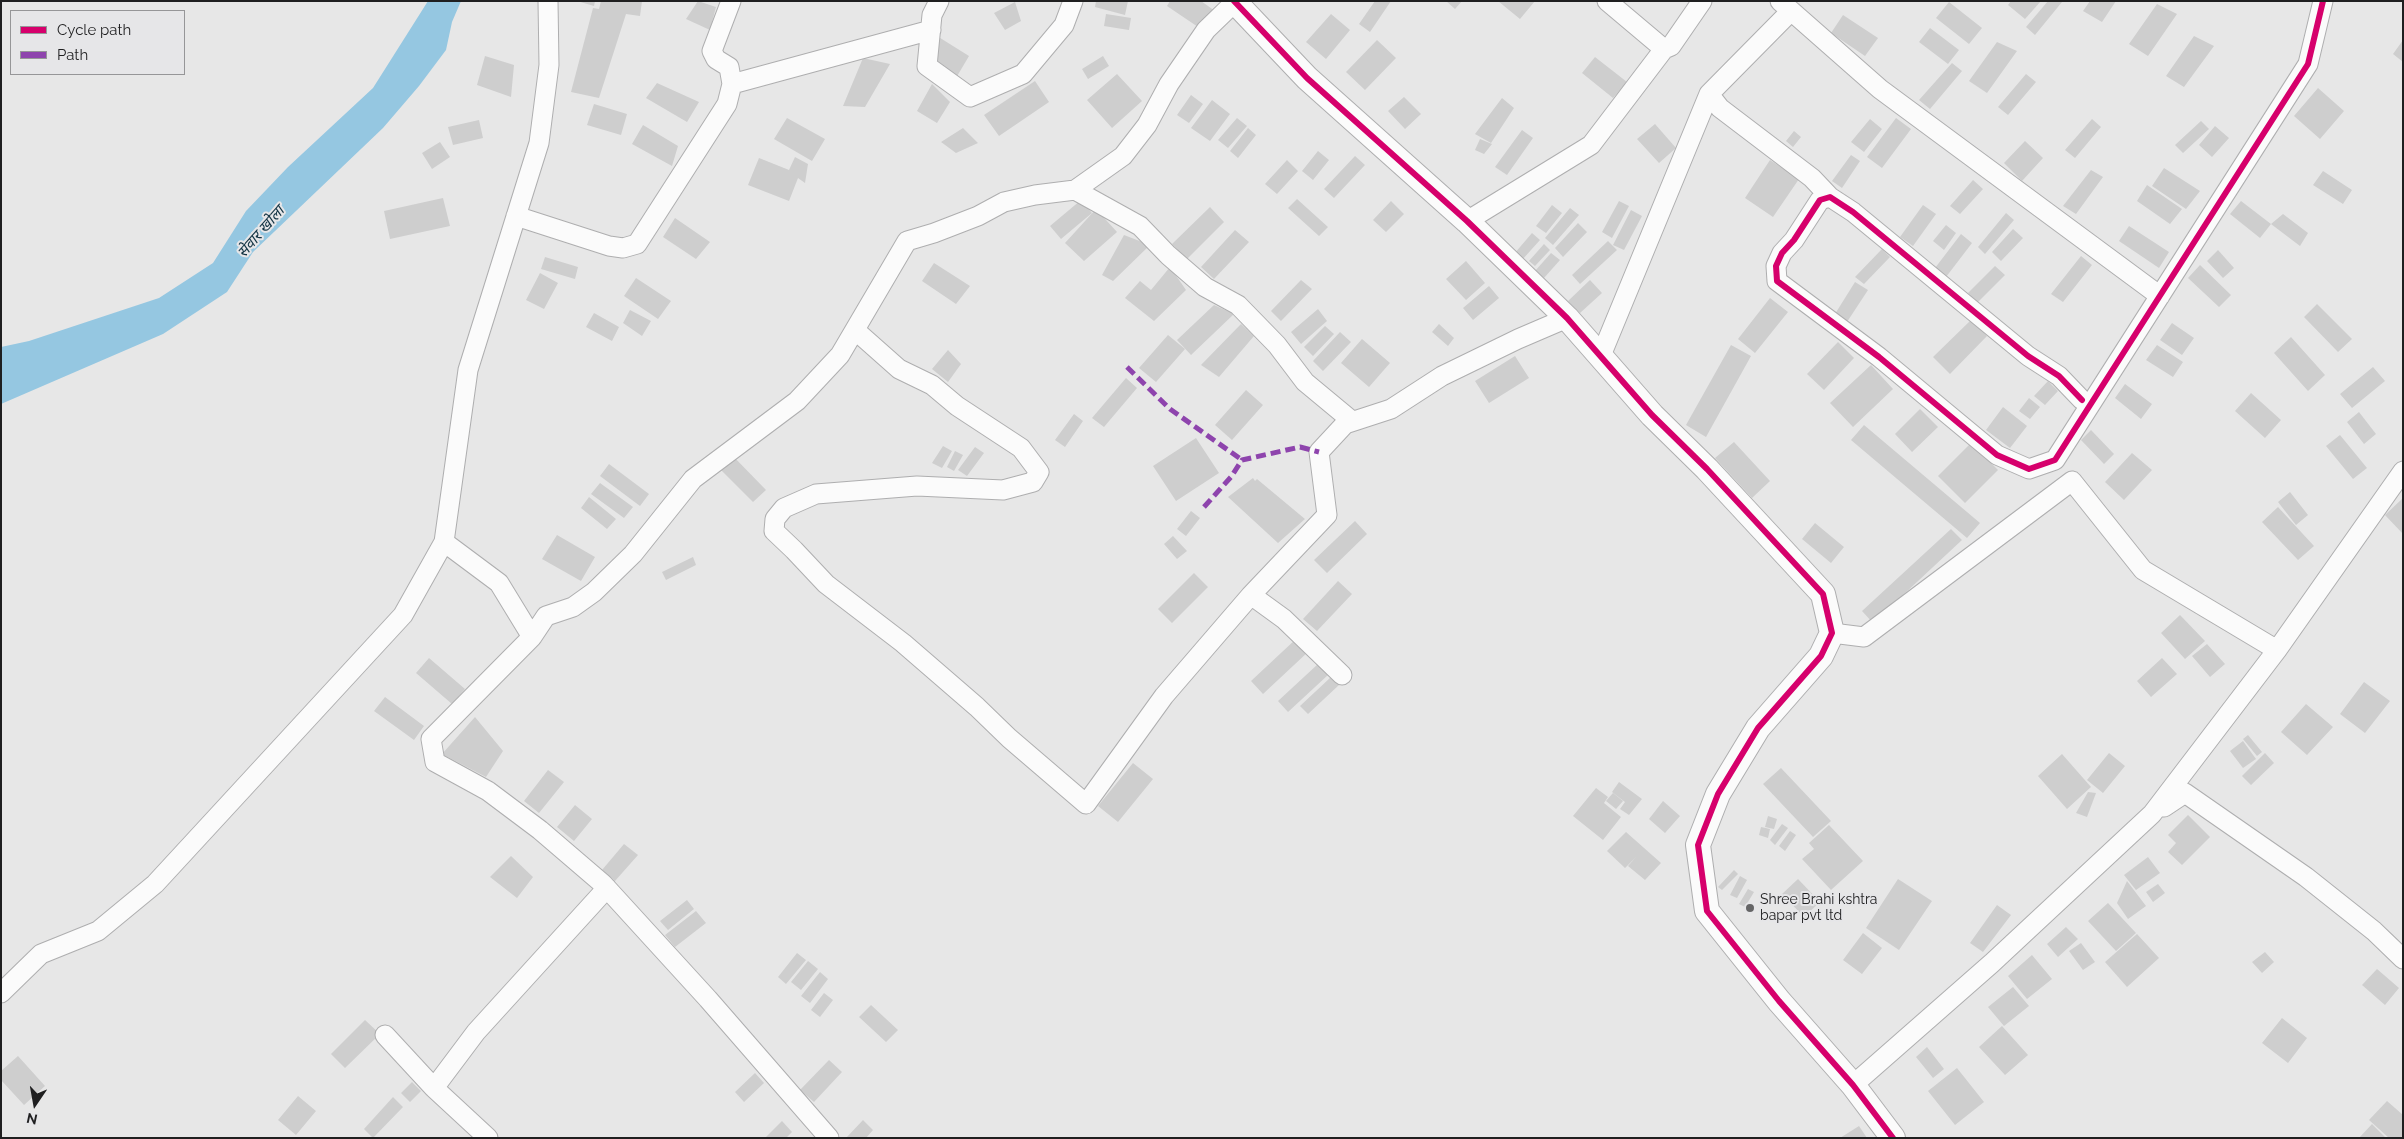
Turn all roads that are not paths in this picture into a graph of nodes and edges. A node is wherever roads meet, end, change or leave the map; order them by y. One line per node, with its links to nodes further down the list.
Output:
1 (548, 1): 19 (street)
2 (731, 1): 15 (street)
3 (939, 1): 12 (street)
4 (1073, 1): 12 (street)
5 (1239, 1): 10 (street)
6 (1606, 1): 13 (street)
7 (1702, 1): 13 (street)
8 (2323, 1): 14 (street)
9 (2336, 1): 14 (street)
10 (1234, 2): 17 (street); 20 (street)
11 (1785, 6): 16 (street); 21 (street)
12 (931, 30): 15 (street)
13 (1664, 49): 20 (street)
14 (2308, 64): 21 (street)
15 (732, 84): 19 (street)
16 (1709, 94): 18 (street); 24 (street)
17 (1075, 190): 23 (street); 26 (street)
18 (1830, 197): 21 (street); 25 (street)
19 (516, 216): 28 (street)
20 (1468, 221): 22 (street)
21 (2160, 296)
22 (1567, 318): 24 (street); 26 (street)
23 (855, 330): 29 (street); 31 (street)
24 (1600, 358): 30 (street)
25 (2082, 400)
26 (1352, 421): 29 (street)
27 (2403, 471): 32 (street)
28 (444, 542): 31 (street); 37 (street)
29 (1251, 595): 33 (street)
30 (1832, 633): 32 (street); 39 (street)
31 (532, 637): 35 (street)
32 (2277, 650): 34 (street)
33 (1342, 675)
34 (2152, 814): 36 (street); 39 (street)
35 (607, 888): 40 (street); 42 (street)
36 (2403, 959)
37 (1, 994)
38 (385, 1035): 40 (street)
39 (1853, 1085): 43 (street)
40 (434, 1088): 41 (street)
41 (488, 1138)
42 (829, 1138)
43 (1892, 1138)

